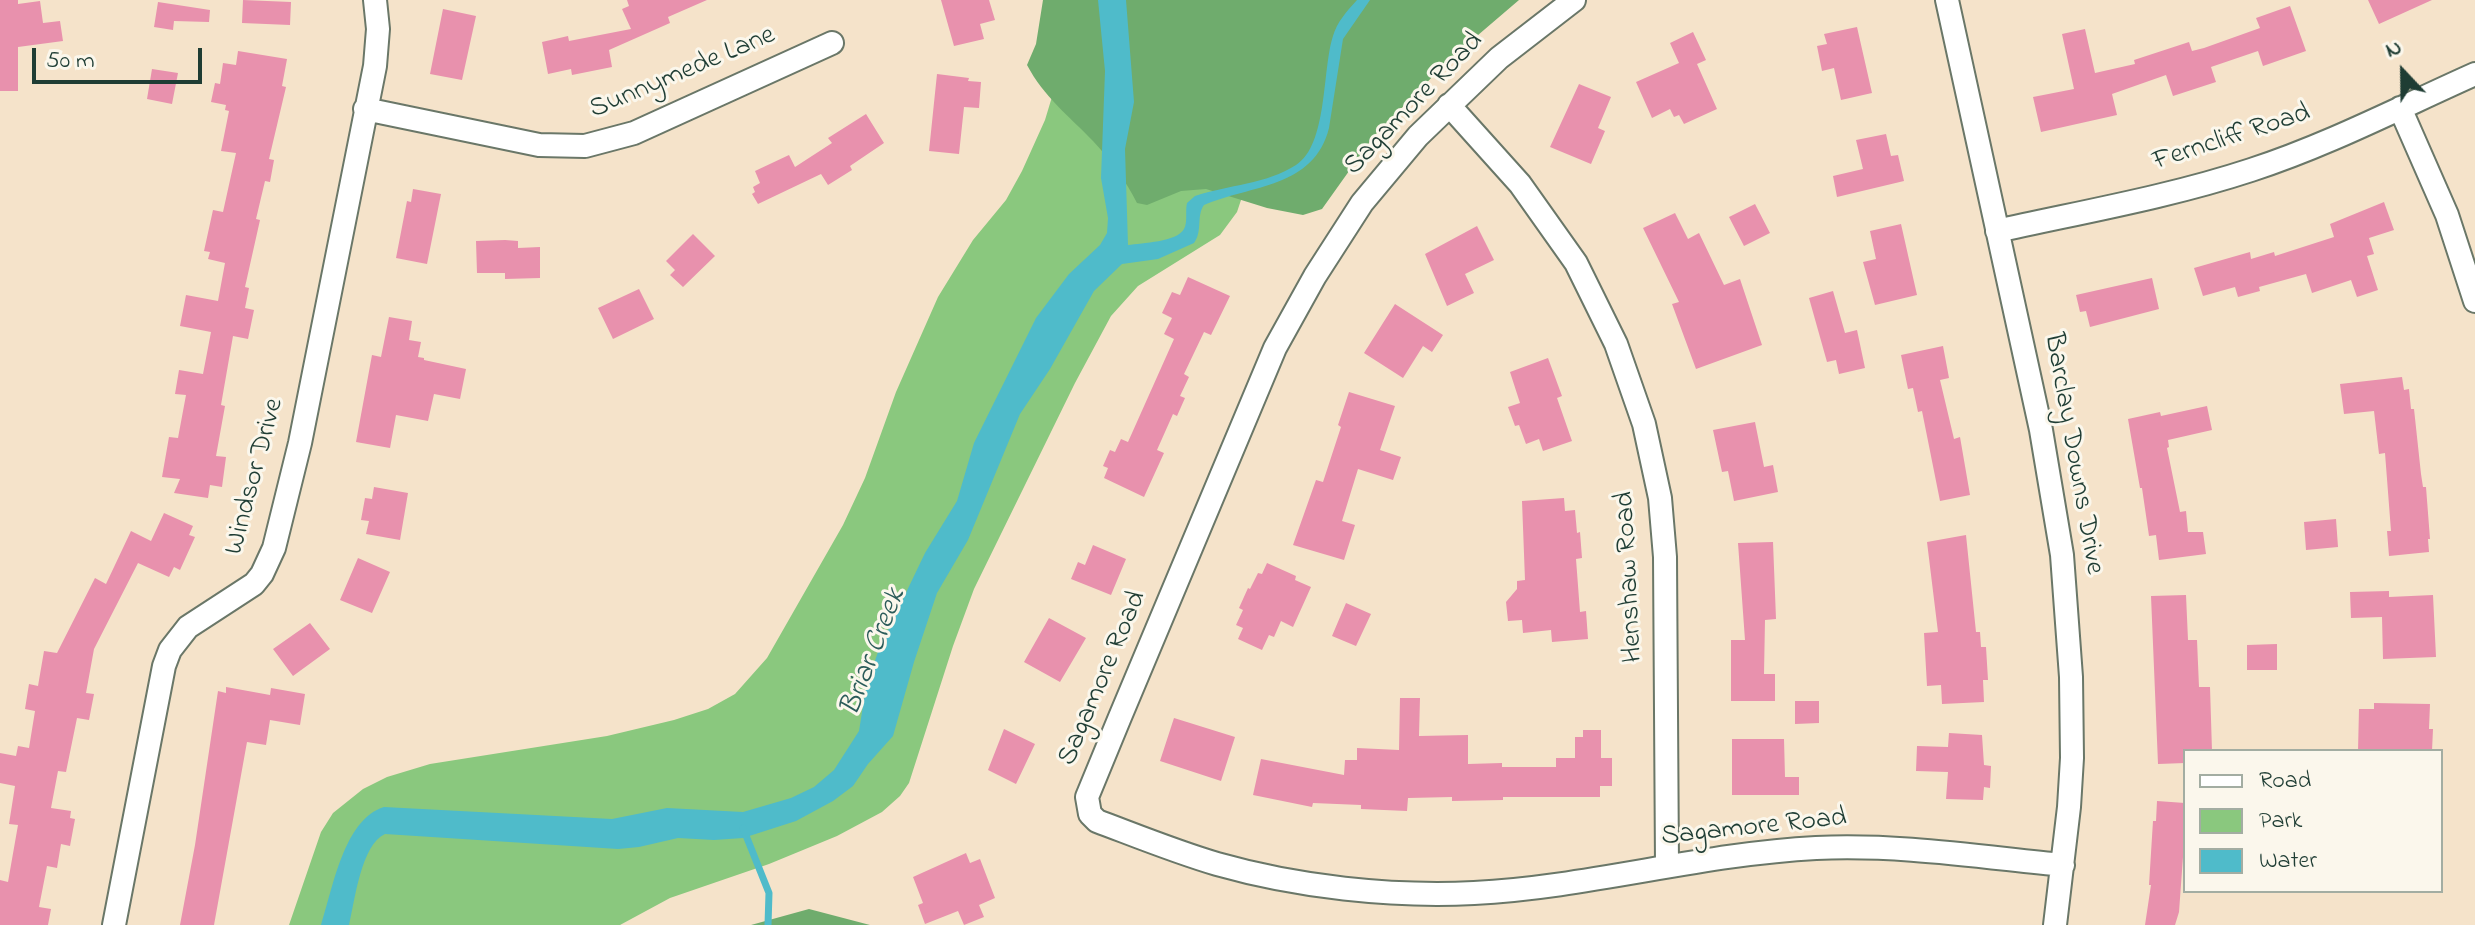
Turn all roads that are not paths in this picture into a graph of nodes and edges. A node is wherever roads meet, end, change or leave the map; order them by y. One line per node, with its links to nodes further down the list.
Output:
1 (375, 0): 8 (street, Windsor Drive)
2 (1574, 0): 6 (street, Sagamore Road)
3 (1947, 0): 9 (street, Barclay Downs Drive)
4 (832, 43): 8 (street, Sunnymede Lane)
5 (2475, 74): 7 (street, Ferncliff Road)
6 (1449, 105): 12 (street, Henshaw Road); 12 (street, Sagamore Road)
7 (2400, 108): 9 (street, Ferncliff Road); 10 (street)
8 (365, 109): 13 (street, Windsor Drive)
9 (1997, 231): 11 (street, Barclay Downs Drive)
10 (2475, 301)
11 (2063, 865): 12 (street, Sagamore Road); 14 (street, Barclay Downs Drive)
12 (1667, 866)
13 (114, 925)
14 (2055, 925)

